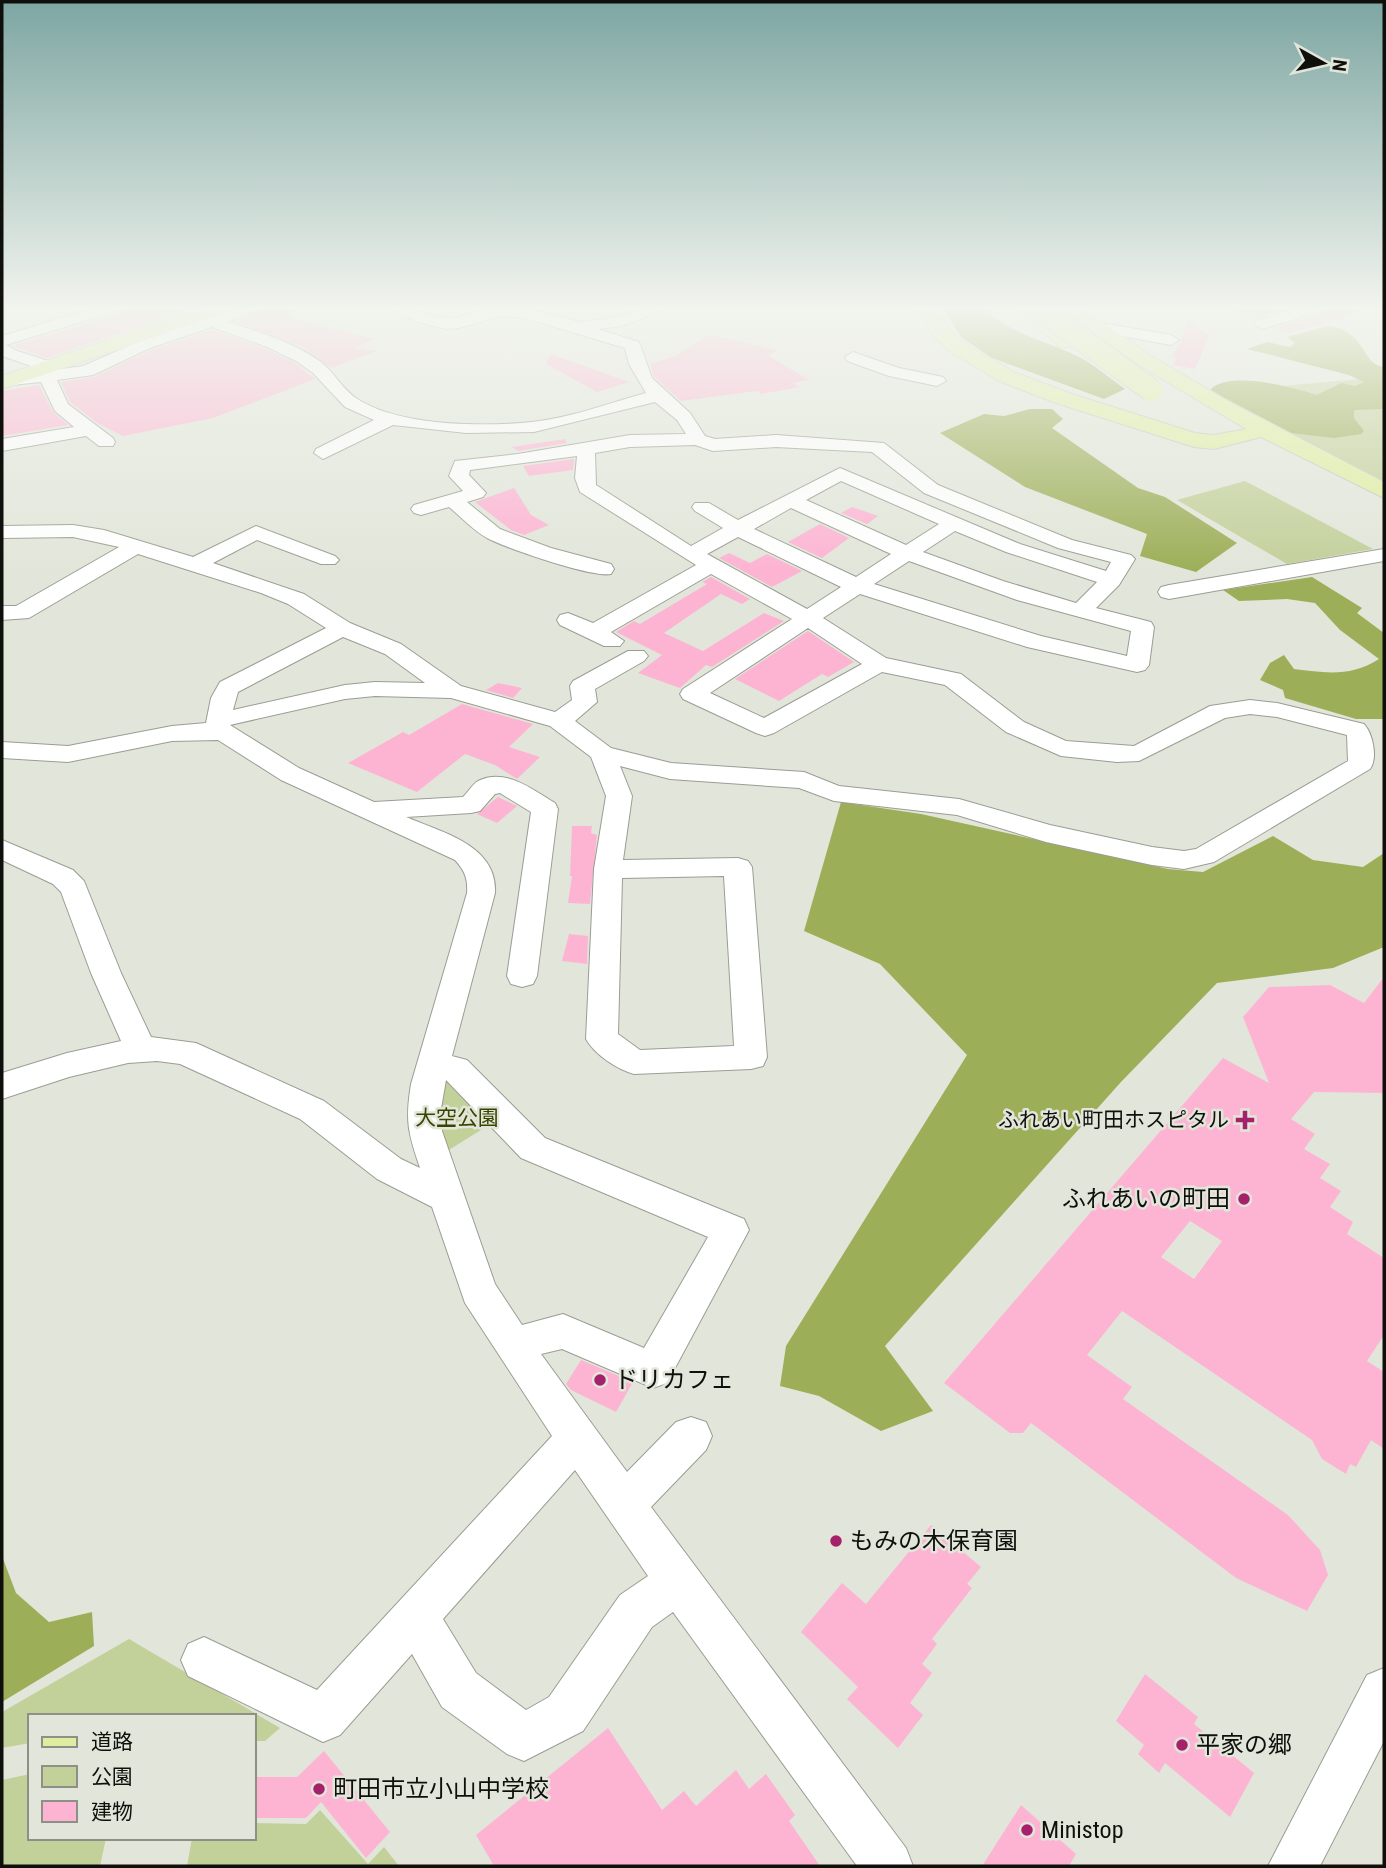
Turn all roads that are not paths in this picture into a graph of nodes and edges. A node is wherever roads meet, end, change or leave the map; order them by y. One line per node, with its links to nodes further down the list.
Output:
1 (57, 395): 11 (street)
2 (344, 395): 9 (street)
3 (1056, 395): 14 (main road)
4 (1164, 395): 8 (main road, bridge)
5 (1165, 395): 8 (main road)
6 (1204, 395): 18 (main road)
7 (656, 396): 10 (street); 12 (street)
8 (1170, 399): 14 (main road); 14 (main road)
9 (392, 418): 10 (street); 17 (street)
10 (556, 421): 16 (street)
11 (89, 430): 13 (street); 15 (street)
12 (697, 439): 16 (street); 34 (street)
13 (106, 442)
14 (1246, 443): 21 (main road)
15 (2, 445)
16 (585, 449): 19 (street); 31 (street)
17 (323, 453)
18 (1384, 491)
19 (452, 500): 23 (street); 33 (street)
20 (792, 500): 24 (street); 25 (street); 28 (street)
21 (1384, 503)
22 (702, 507): 25 (street)
23 (421, 509)
24 (952, 524): 28 (street); 34 (street)
25 (740, 530): 31 (street); 35 (street)
26 (2, 532): 27 (street)
27 (136, 546): 32 (street); 38 (street)
28 (908, 554): 35 (street); 37 (street)
29 (1384, 555): 36 (street)
30 (328, 560): 32 (street)
31 (700, 560): 39 (street); 42 (street)
32 (194, 565): 41 (street)
33 (603, 569)
34 (1111, 580): 37 (street)
35 (857, 586): 37 (street); 39 (street)
36 (1169, 592)
37 (1080, 612)
38 (2, 613)
39 (807, 618): 43 (street); 43 (street)
40 (568, 621): 42 (street)
41 (342, 628): 44 (street); 46 (street)
42 (595, 632): 45 (street)
43 (879, 664): 48 (street)
44 (452, 691): 45 (street); 46 (street)
45 (559, 721): 48 (street)
46 (218, 725): 47 (street); 49 (street)
47 (2, 750)
48 (603, 753): 51 (street)
49 (368, 810): 52 (street); 54 (street)
50 (2, 849): 53 (street)
51 (608, 869): 51 (street)
52 (522, 976)
53 (141, 1050): 55 (street); 56 (street)
54 (435, 1063): 56 (street); 57 (street)
55 (2, 1086)
56 (449, 1198): 57 (street)
57 (512, 1345): 59 (street)
58 (691, 1436): 60 (street)
59 (577, 1438): 60 (street); 62 (street)
60 (625, 1504): 61 (street)
61 (678, 1581): 62 (street); 65 (street)
62 (415, 1616): 63 (street)
63 (204, 1660)
64 (1384, 1692): 66 (street)
65 (888, 1866)
66 (1293, 1866)

